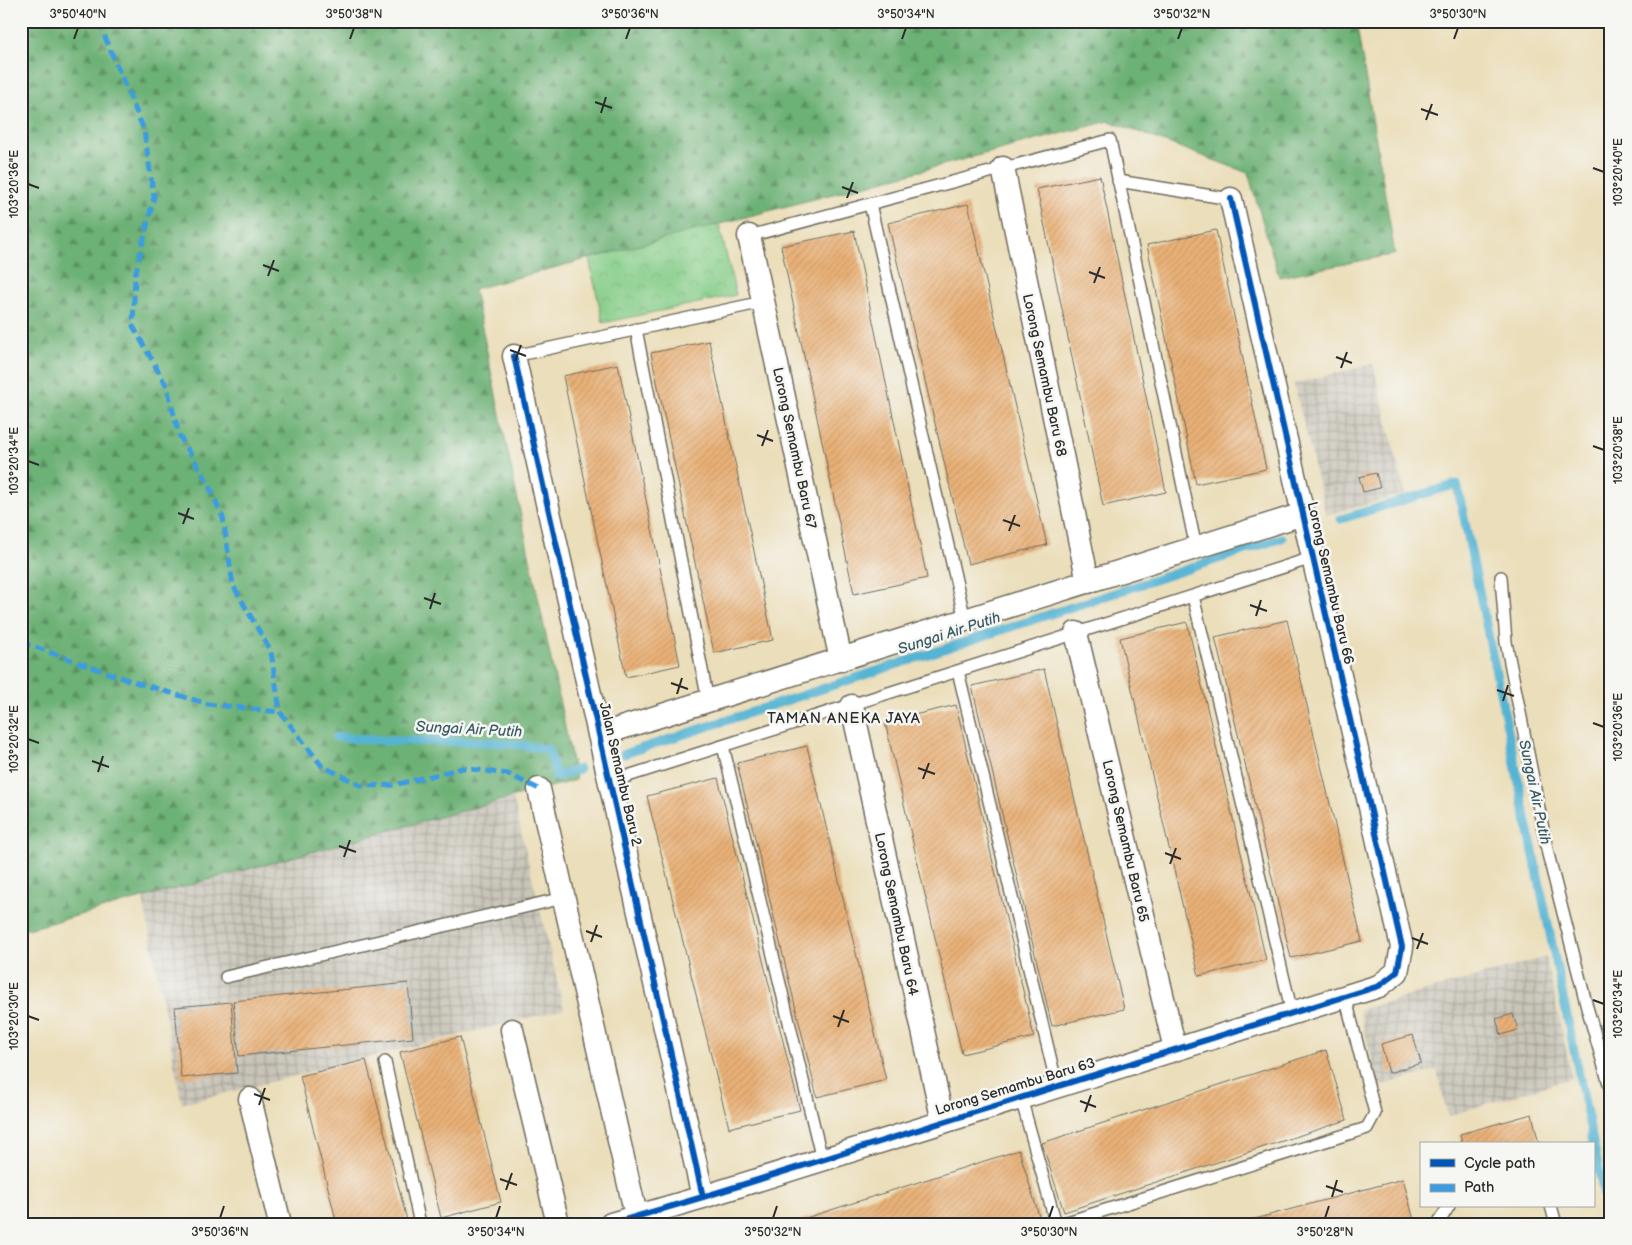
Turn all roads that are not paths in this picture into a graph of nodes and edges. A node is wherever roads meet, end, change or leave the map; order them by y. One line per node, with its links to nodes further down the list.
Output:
1 (1003, 168): 2 (lane); 4 (lane); 13 (street, Lorong Semambu Baru 68)
2 (1118, 181): 3 (lane); 10 (lane)
3 (1230, 200): 9 (street, Lorong Semambu Baru 66)
4 (870, 204): 5 (lane); 15 (lane)
5 (749, 236): 6 (street, Lorong Semambu Baru 67)
6 (763, 302): 7 (lane); 17 (street, Lorong Semambu Baru 67)
7 (636, 329): 8 (lane); 19 (lane)
8 (514, 356): 21 (street, Jalan Semambu Baru 2)
9 (1302, 514): 10 (street); 11 (street, Lorong Semambu Baru 66)
10 (1196, 548): 13 (street)
11 (1312, 558): 14 (lane); 26 (street, Lorong Semambu Baru 66)
12 (1501, 577): 34 (lane)
13 (1088, 582): 15 (street)
14 (1193, 596): 16 (lane); 29 (lane)
15 (965, 620): 17 (street)
16 (1076, 633): 18 (lane); 31 (street, Lorong Semambu Baru 65)
17 (842, 660): 19 (street)
18 (958, 671): 20 (lane); 33 (lane)
19 (708, 701): 21 (street)
20 (852, 706): 22 (lane); 37 (street, Lorong Semambu Baru 64)
21 (599, 735): 23 (street, Jalan Semambu Baru 2)
22 (723, 746): 23 (lane); 38 (lane)
23 (610, 782): 39 (street, Jalan Semambu Baru 2)
24 (539, 789): 25 (street)
25 (563, 898): 27 (lane); 42 (street)
26 (1397, 972): 28 (street, Lorong Semambu Baru 63)
27 (226, 977)
28 (1345, 996): 29 (street, Lorong Semambu Baru 63); 48 (lane)
29 (1292, 1013): 31 (street, Lorong Semambu Baru 63)
30 (512, 1030): 45 (street)
31 (1176, 1049): 33 (street, Lorong Semambu Baru 63)
32 (385, 1062): 44 (lane)
33 (1057, 1086): 35 (street, Lorong Semambu Baru 63)
34 (1611, 1091)
35 (1021, 1098): 37 (street, Lorong Semambu Baru 63); 47 (lane)
36 (250, 1099): 43 (street)
37 (943, 1122): 38 (street, Lorong Semambu Baru 63)
38 (822, 1160): 39 (street, Lorong Semambu Baru 63)
39 (702, 1197): 42 (street, Lorong Semambu Baru 63)
40 (1448, 1208): 49 (lane)
41 (1552, 1208): 50 (lane)
42 (637, 1220): 46 (street, Lorong Semambu Baru 63)
43 (280, 1224)
44 (420, 1224)
45 (558, 1224)
46 (611, 1224)
47 (1056, 1224)
48 (1061, 1224)
49 (1439, 1224)
50 (1556, 1224)

